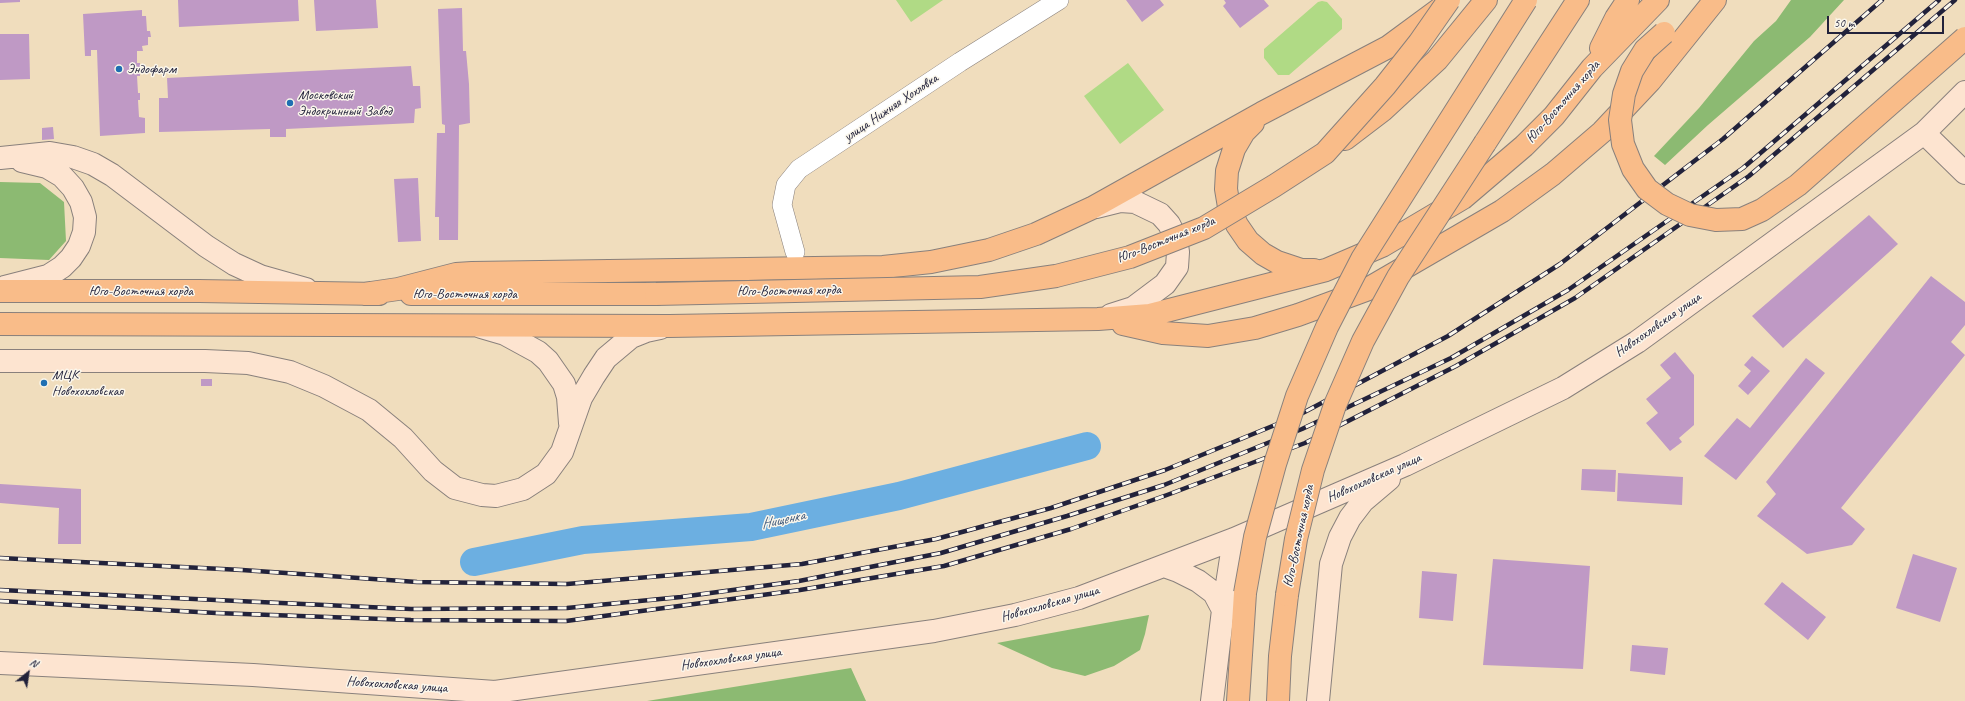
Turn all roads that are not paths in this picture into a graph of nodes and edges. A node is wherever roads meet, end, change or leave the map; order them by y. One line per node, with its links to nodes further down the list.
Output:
1 (1059, 0): 19 (street, улица Нижняя Хохловка)
2 (1450, 0): 13 (main road); 15 (main road, bridge)
3 (1486, 0): 15 (main road, Юго-Восточная хорда, bridge)
4 (1526, 0): 36 (main road, bridge)
5 (1578, 0): 37 (main road, Юго-Восточная хорда, bridge)
6 (1628, 0): 11 (main road)
7 (1658, 0): 11 (main road, Юго-Восточная хорда)
8 (1709, 0): 10 (main road, bridge)
9 (1714, 0): 24 (main road)
10 (1965, 38)
11 (1592, 68): 20 (main road, Юго-Восточная хорда, bridge)
12 (1965, 92): 14 (street, Новохохловская улица)
13 (1262, 113): 18 (main road); 20 (main road)
14 (1924, 133): 17 (street); 30 (street, Новохохловская улица)
15 (1325, 153): 23 (main road, Юго-Восточная хорда, bridge)
16 (5, 158): 21 (street); 22 (street)
17 (1965, 174)
18 (1092, 208): 23 (main road); 24 (street)
19 (795, 252)
20 (1326, 270): 24 (main road, Юго-Восточная хорда)
21 (0, 290): 22 (main road, Юго-Восточная хорда)
22 (328, 293): 23 (main road, Юго-Восточная хорда)
23 (364, 294)
24 (1098, 319): 27 (main road, Юго-Восточная хорда)
25 (0, 324): 26 (main road, Юго-Восточная хорда)
26 (480, 326): 27 (main road, Юго-Восточная хорда); 29 (street)
27 (669, 326): 29 (street)
28 (0, 361): 29 (street)
29 (567, 439)
30 (1405, 465): 31 (street, Новохохловская улица); 38 (street)
31 (1234, 539): 32 (street, Новохохловская улица); 33 (street)
32 (1164, 566): 33 (street); 34 (street, Новохохловская улица)
33 (1222, 610): 35 (street)
34 (0, 663)
35 (1212, 701)
36 (1238, 701)
37 (1278, 701)
38 (1318, 701)

